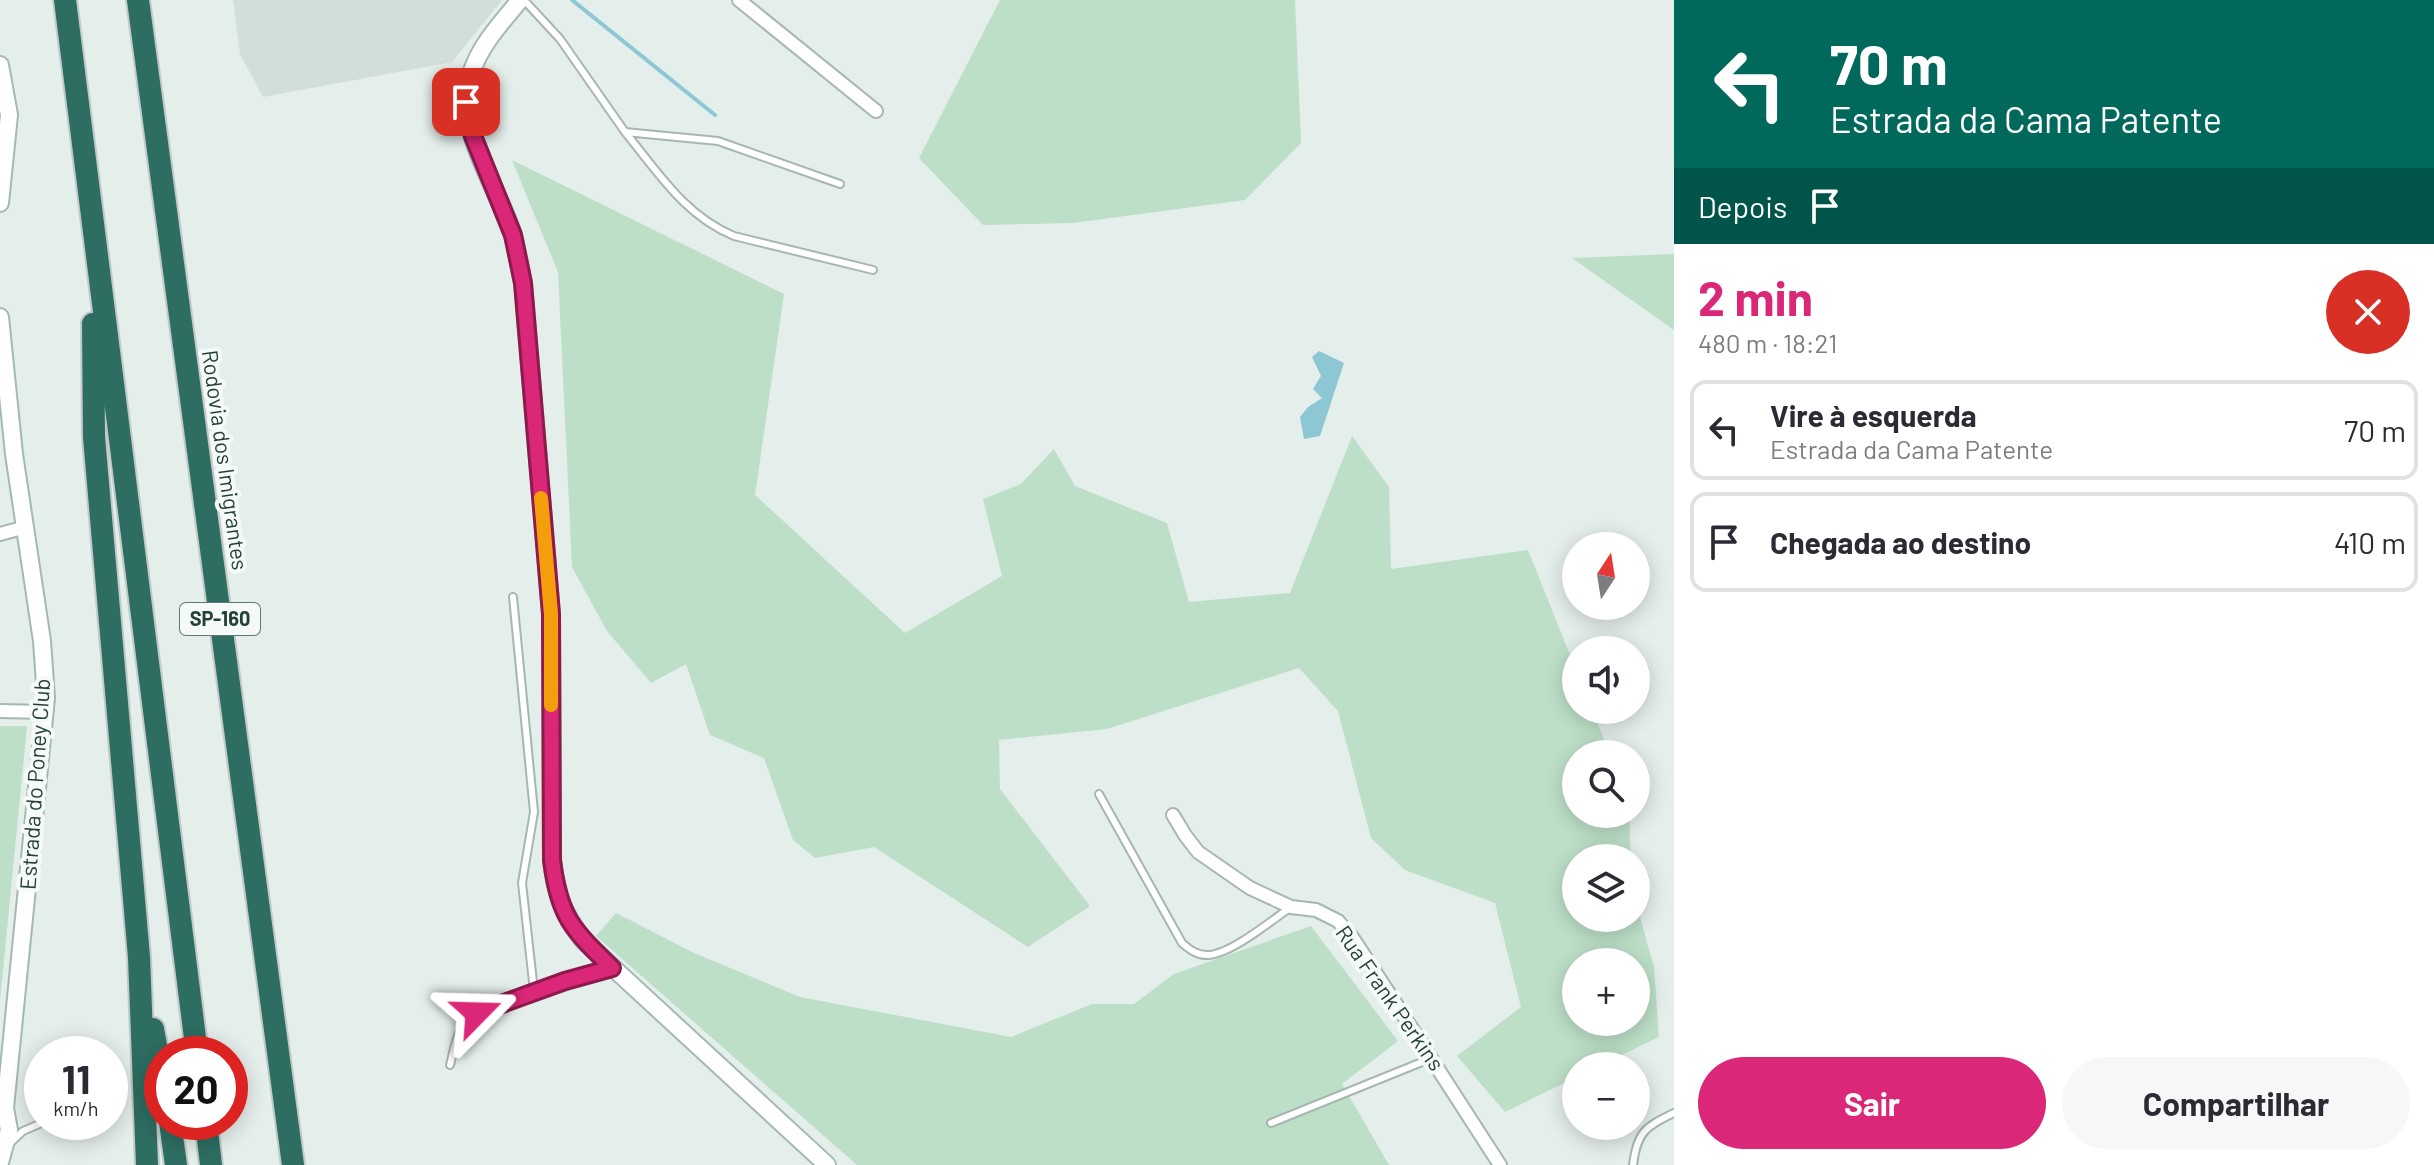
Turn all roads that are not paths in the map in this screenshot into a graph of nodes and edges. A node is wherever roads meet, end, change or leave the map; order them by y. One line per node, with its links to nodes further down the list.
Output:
1 (65, 0): 11 (highway)
2 (138, 0): 36 (highway, Rodovia dos Imigrantes / SP-160)
3 (522, 0): 7 (lane); 23 (street)
4 (739, 0): 6 (street)
5 (0, 65): 8 (street)
6 (876, 111)
7 (625, 132): 9 (lane); 12 (lane)
8 (3, 155): 10 (street)
9 (840, 184)
10 (0, 203)
11 (93, 215): 22 (highway); 26 (highway)
12 (873, 270)
13 (0, 317): 14 (street, Estrada do Poney Club)
14 (26, 527): 15 (street); 18 (street, Estrada do Poney Club)
15 (0, 534)
16 (513, 597): 24 (lane)
17 (0, 711): 18 (street)
18 (46, 712): 29 (street, Estrada do Poney Club)
19 (1099, 794): 21 (lane)
20 (1173, 815): 21 (street, Rua Frank Perkins)
21 (1291, 907): 27 (street, Rua Frank Perkins)
22 (139, 957): 25 (highway); 37 (highway)
23 (612, 968): 24 (lane); 40 (street)
24 (534, 991): 28 (lane)
25 (154, 1036)
26 (195, 1036)
27 (1432, 1058): 31 (lane); 41 (street, Rua Frank Perkins)
28 (450, 1065)
29 (2, 1112): 35 (street, Estrada do Poney Club)
30 (1674, 1113): 42 (lane)
31 (1271, 1123)
32 (24, 1131): 35 (lane)
33 (173, 1140): 38 (highway)
34 (208, 1140): 39 (highway)
35 (3, 1155)
36 (293, 1160)
37 (147, 1165)
38 (176, 1165)
39 (211, 1165)
40 (827, 1165)
41 (1500, 1165)
42 (1633, 1165)

